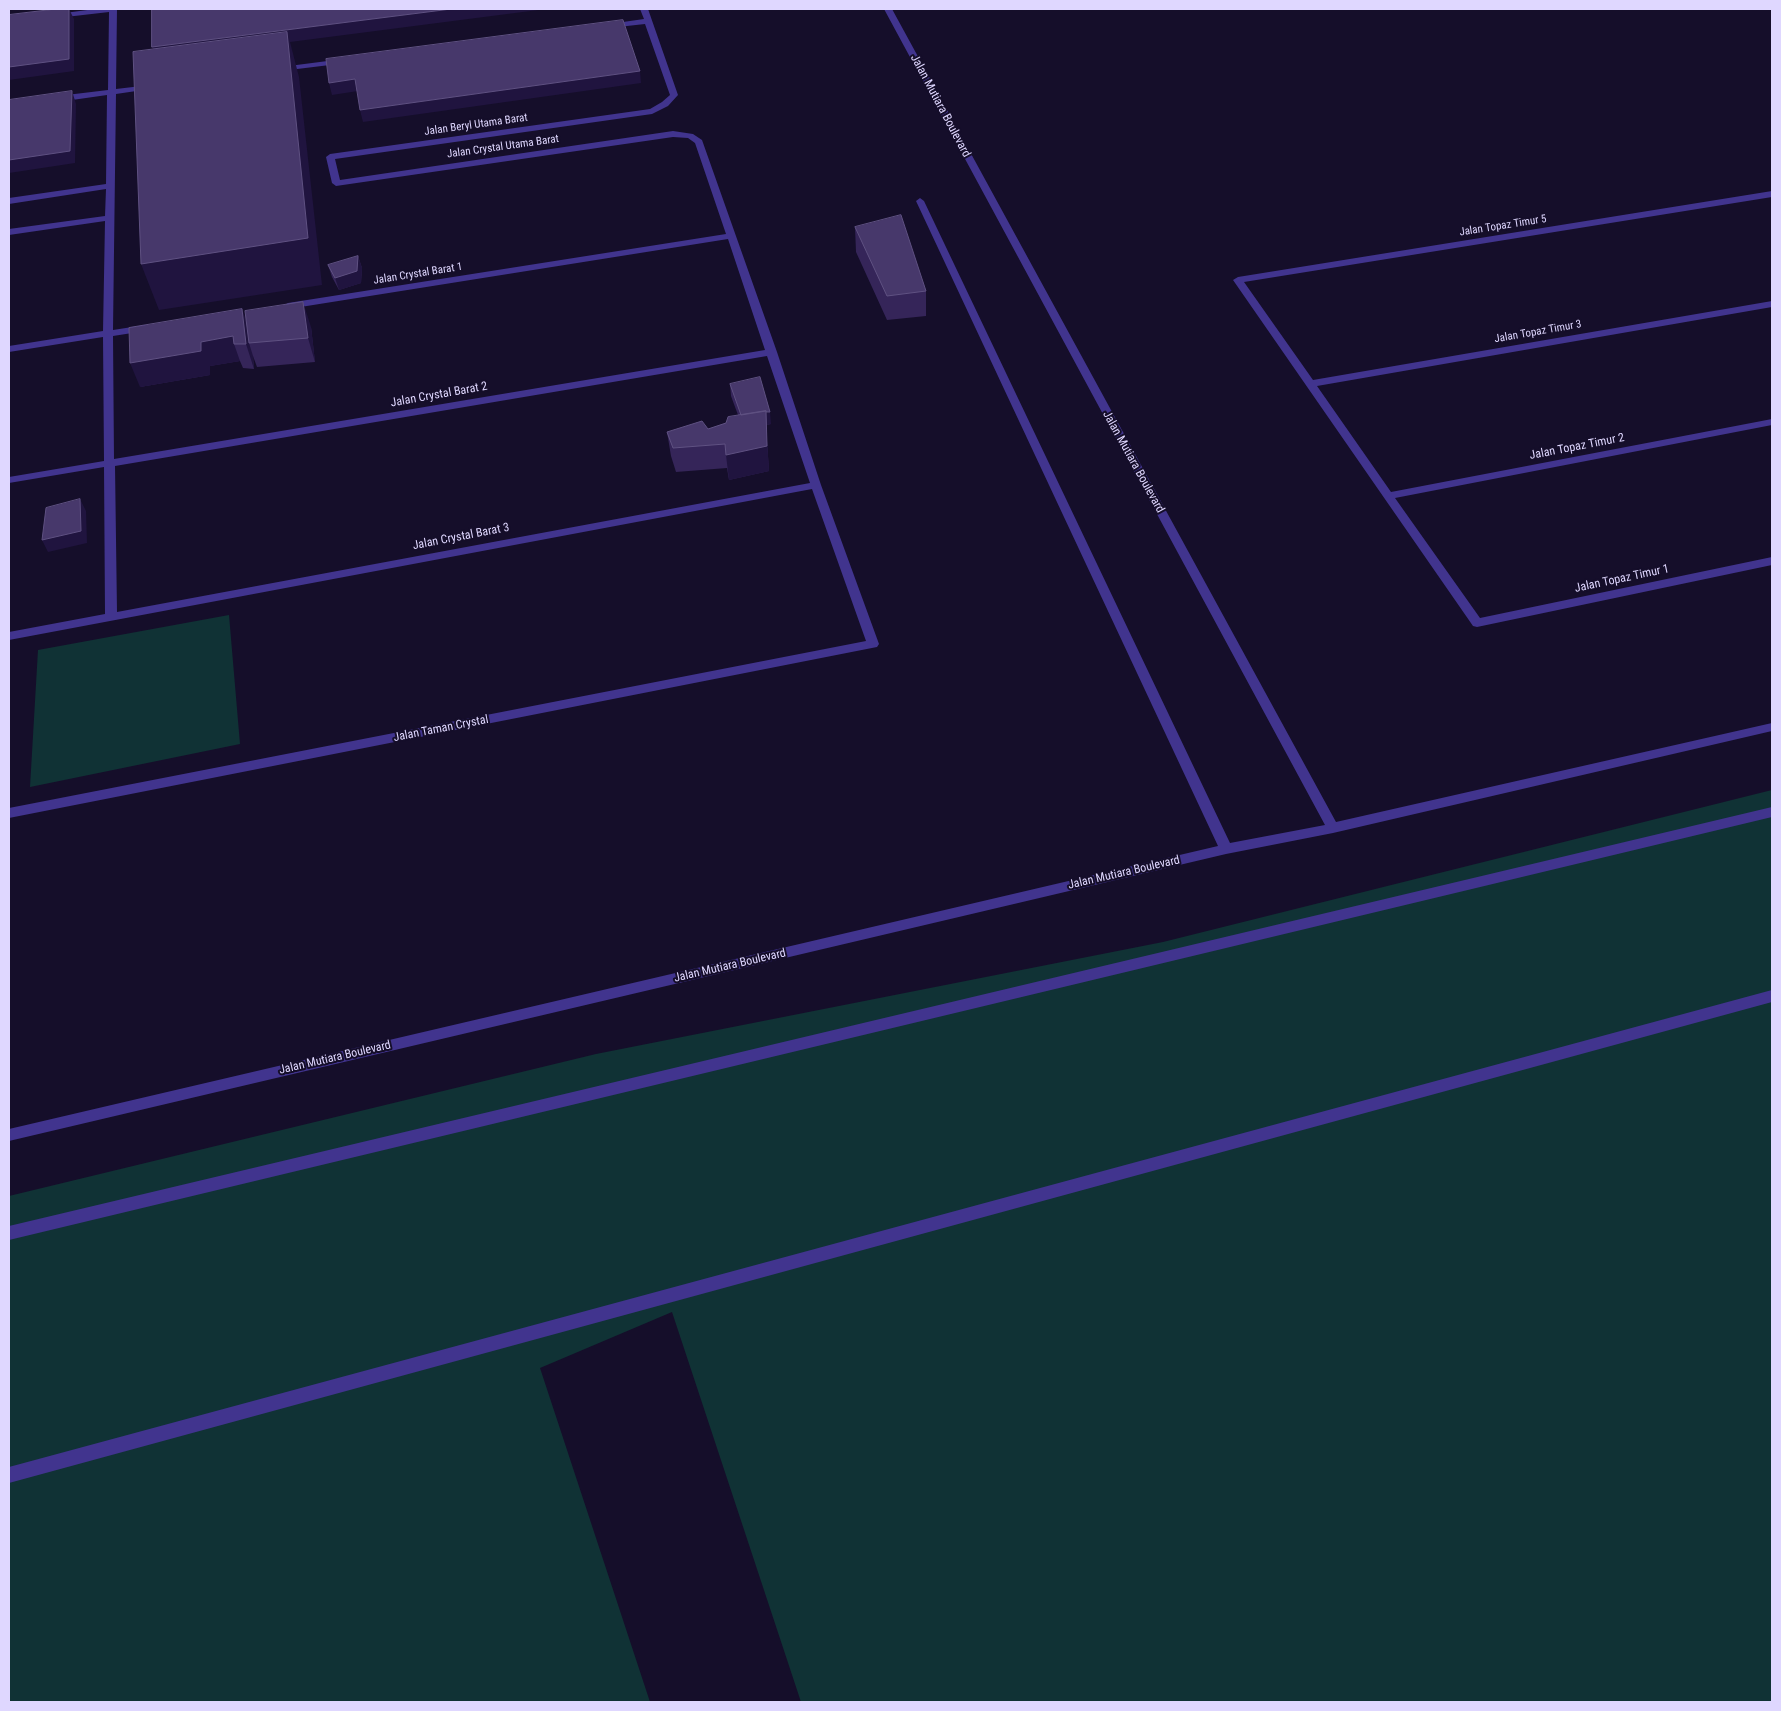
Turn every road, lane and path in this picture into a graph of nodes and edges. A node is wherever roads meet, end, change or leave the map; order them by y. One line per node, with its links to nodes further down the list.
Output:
1 (112, 9): 4 (street); 10 (street)
2 (644, 9): 5 (street)
3 (888, 9): 38 (street, Jalan Mutiara Boulevard)
4 (46, 17)
5 (648, 21): 6 (street); 12 (street, Jalan Beryl Utama Barat)
6 (600, 28)
7 (355, 60): 8 (street)
8 (267, 71)
9 (160, 85): 10 (street)
10 (111, 92): 11 (street); 13 (street)
11 (46, 101)
12 (336, 182): 19 (street, Jalan Crystal Utama Barat)
13 (110, 186): 15 (street); 17 (street)
14 (1772, 194): 26 (street, Jalan Topaz Timur 5)
15 (9, 201)
16 (920, 201): 39 (street)
17 (110, 218): 18 (street); 23 (street)
18 (9, 232)
19 (732, 236): 21 (street, Jalan Crystal Barat 1); 25 (street)
20 (1772, 304): 26 (street, Jalan Topaz Timur 3)
21 (274, 308)
22 (157, 326): 23 (street)
23 (108, 334): 24 (street); 28 (street)
24 (9, 349)
25 (772, 352): 28 (street, Jalan Crystal Barat 2); 30 (street)
26 (1309, 384): 31 (street)
27 (1772, 422): 31 (street, Jalan Topaz Timur 2)
28 (110, 463): 29 (street, Jalan Crystal Barat 2); 33 (street)
29 (9, 480)
30 (816, 485): 33 (street, Jalan Crystal Barat 3); 37 (street, Jalan Taman Crystal)
31 (1387, 496): 32 (street, Jalan Topaz Timur 1)
32 (1772, 561)
33 (112, 617): 34 (street, Jalan Crystal Barat 3)
34 (9, 636)
35 (1772, 727): 38 (street)
36 (1772, 812): 42 (street)
37 (9, 813)
38 (1333, 828): 39 (street, Jalan Mutiara Boulevard)
39 (1226, 849): 41 (street, Jalan Mutiara Boulevard)
40 (1772, 996): 43 (street)
41 (9, 1135)
42 (9, 1234)
43 (9, 1475)

